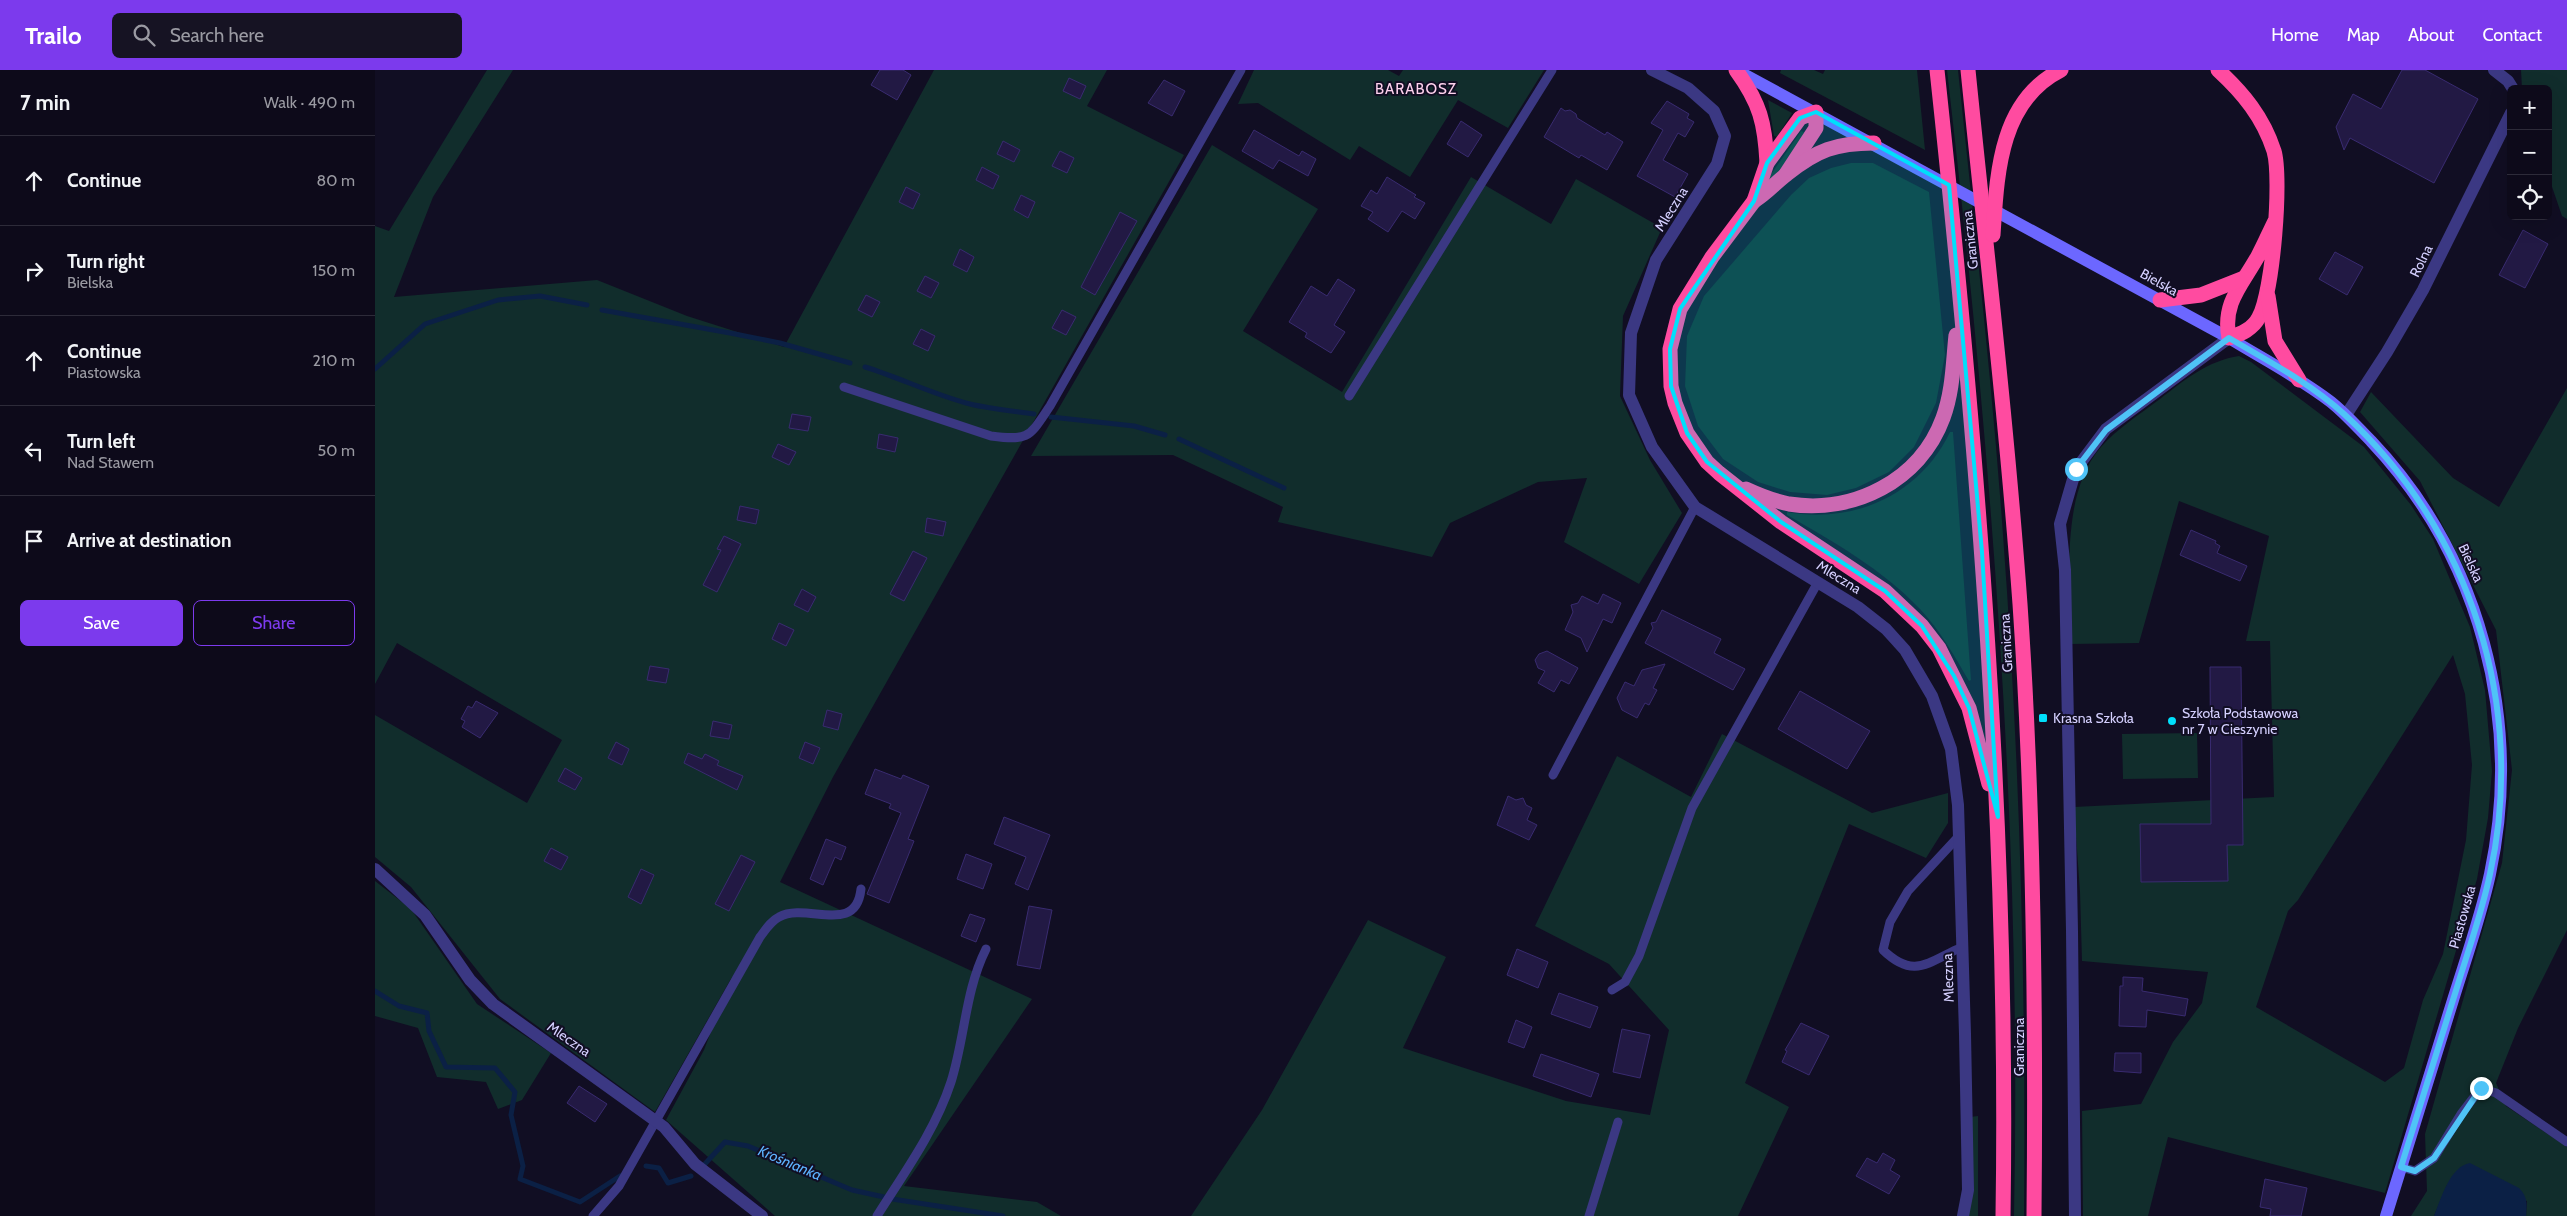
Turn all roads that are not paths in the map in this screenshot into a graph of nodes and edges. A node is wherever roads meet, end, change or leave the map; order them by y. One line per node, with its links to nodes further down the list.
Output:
1 (1241, 70): 25 (lane)
2 (1552, 70): 26 (lane)
3 (1652, 70): 29 (street, Mleczna)
4 (1736, 70): 11 (main road, Bielska); 14 (highway)
5 (1937, 70): 20 (highway, Graniczna)
6 (1969, 70): 19 (highway, Graniczna)
7 (2061, 70): 19 (highway)
8 (2218, 70): 17 (highway)
9 (2494, 70): 10 (street)
10 (2510, 85)
11 (1816, 112): 13 (main road, Bielska); 14 (highway); 15 (highway)
12 (2507, 121): 27 (street, Rolna)
13 (1874, 143): 15 (highway); 22 (main road, Bielska)
14 (1767, 163): 16 (highway)
15 (1786, 174): 16 (highway)
16 (1754, 200): 28 (highway)
17 (2275, 221): 18 (highway); 21 (highway)
18 (2244, 278): 22 (highway); 23 (highway)
19 (1991, 279): 50 (highway, Graniczna)
20 (1959, 287): 28 (highway); 33 (highway, Graniczna)
21 (2267, 294): 23 (highway); 24 (highway)
22 (2160, 300): 23 (main road, Bielska)
23 (2229, 338): 24 (main road, Bielska); 51 (street)
24 (2299, 380): 27 (main road, Bielska)
25 (844, 387)
26 (1349, 396)
27 (2346, 415): 31 (main road, Bielska)
28 (1719, 472): 33 (highway)
29 (1695, 507): 30 (street, Mleczna); 32 (lane)
30 (1817, 582): 34 (street, Mleczna); 39 (lane)
31 (2478, 617): 43 (main road, Piastowska)
32 (1553, 774)
33 (1998, 817): 49 (highway, Graniczna)
34 (1959, 836): 37 (street, Mleczna); 37 (lane)
35 (375, 869): 40 (street, Mleczna)
36 (861, 889): 40 (lane)
37 (1962, 947): 48 (street, Mleczna)
38 (986, 949): 46 (lane)
39 (1612, 990)
40 (657, 1122): 44 (lane); 45 (street, Mleczna)
41 (1618, 1122): 47 (lane)
42 (2567, 1142): 43 (lane)
43 (2401, 1167): 52 (main road, Piastowska)
44 (593, 1216)
45 (762, 1216)
46 (877, 1216)
47 (1589, 1216)
48 (1963, 1216)
49 (2003, 1216)
50 (2034, 1216)
51 (2075, 1216)
52 (2386, 1216)

